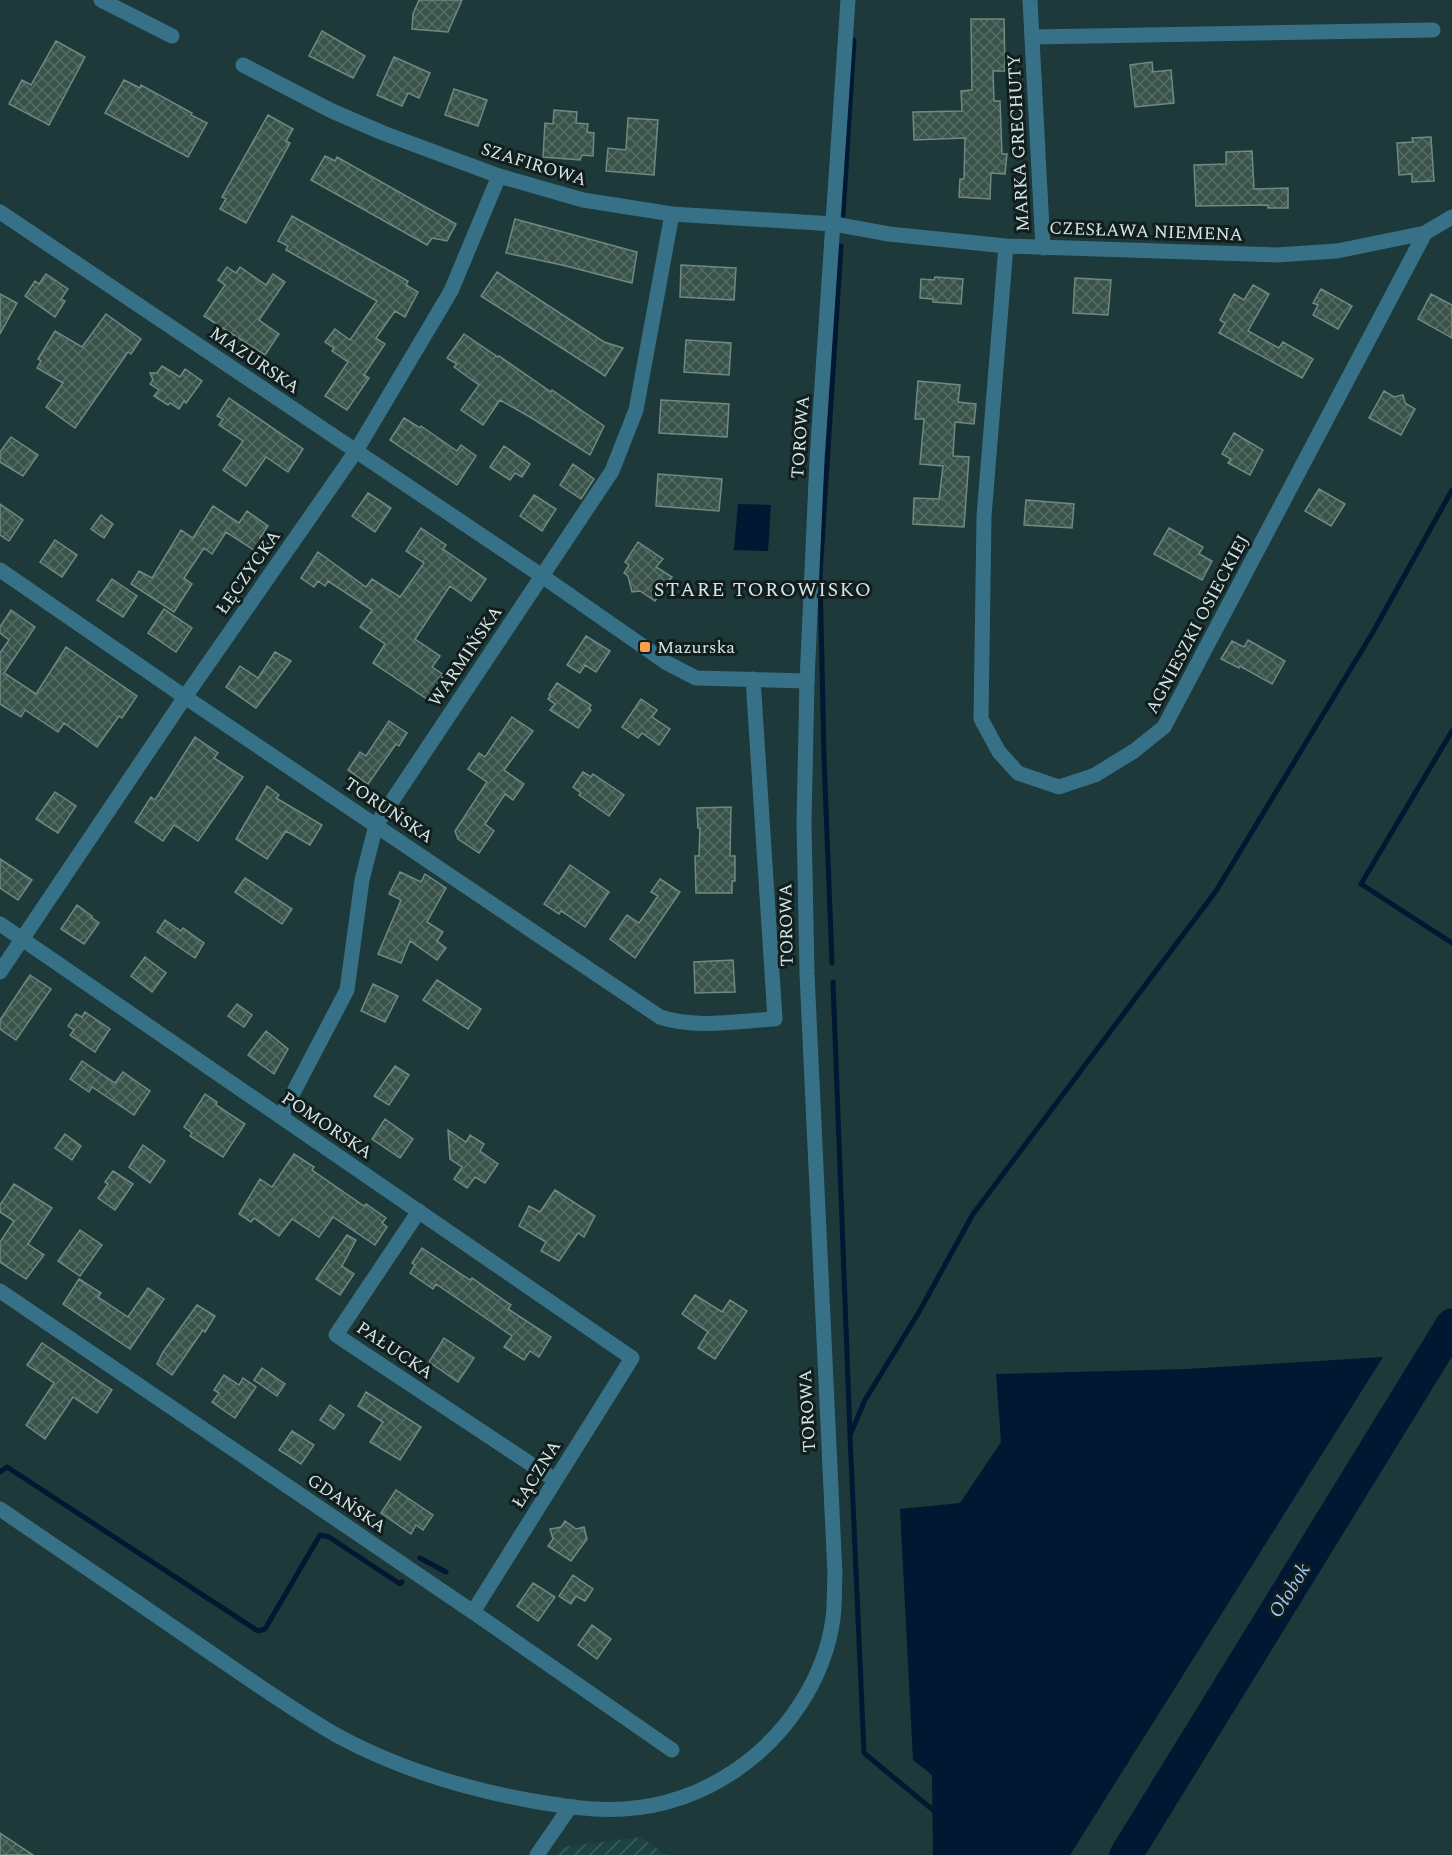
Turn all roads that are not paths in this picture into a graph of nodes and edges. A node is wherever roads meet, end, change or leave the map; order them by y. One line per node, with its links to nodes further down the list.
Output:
1 (101, 0): 5 (street)
2 (848, 0): 12 (street, TOROWA)
3 (1030, 0): 6 (street, MARKA GRECHUTY)
4 (1432, 30): 6 (street, MARKA GRECHUTY)
5 (172, 36)
6 (1033, 37): 15 (street, MARKA GRECHUTY)
7 (243, 65): 8 (street, SZAFIROWA)
8 (499, 176): 10 (street, SZAFIROWA); 16 (street, ŁĘCZYCKA)
9 (0, 212): 16 (street, MAZURSKA)
10 (672, 214): 12 (street, SZAFIROWA); 18 (street, WARMIŃSKA)
11 (1452, 217): 13 (street, CZESŁAWA NIEMENA)
12 (834, 224): 14 (street, CZESŁAWA NIEMENA); 20 (street, TOROWA)
13 (1425, 233): 14 (street, AGNIESZKI OSIECKIEJ); 15 (street, CZESŁAWA NIEMENA)
14 (1006, 246): 15 (street, CZESŁAWA NIEMENA)
15 (1043, 248)
16 (356, 451): 18 (street, MAZURSKA); 21 (street, ŁĘCZYCKA)
17 (0, 570): 21 (street, TORUŃSKA)
18 (542, 576): 19 (street, MAZURSKA); 22 (street, WARMIŃSKA)
19 (753, 679): 20 (street, MAZURSKA); 22 (street, TORUŃSKA)
20 (807, 681): 34 (street, TOROWA)
21 (185, 698): 22 (street, TORUŃSKA); 24 (street, ŁĘCZYCKA)
22 (376, 825): 26 (street, WARMIŃSKA)
23 (0, 924): 24 (street, POMORSKA)
24 (23, 939): 25 (street, ŁĘCZYCKA); 26 (street, POMORSKA)
25 (0, 972)
26 (281, 1116): 27 (street, POMORSKA)
27 (419, 1211): 29 (street, POMORSKA); 30 (street, PAŁUCKA)
28 (0, 1291): 32 (street, GDAŃSKA)
29 (632, 1358): 30 (street, ŁĄCZNA)
30 (555, 1480): 32 (street, ŁĄCZNA)
31 (0, 1509): 34 (street, TOROWA)
32 (473, 1612): 33 (street, GDAŃSKA)
33 (672, 1749)
34 (570, 1807): 35 (street)
35 (537, 1855)

